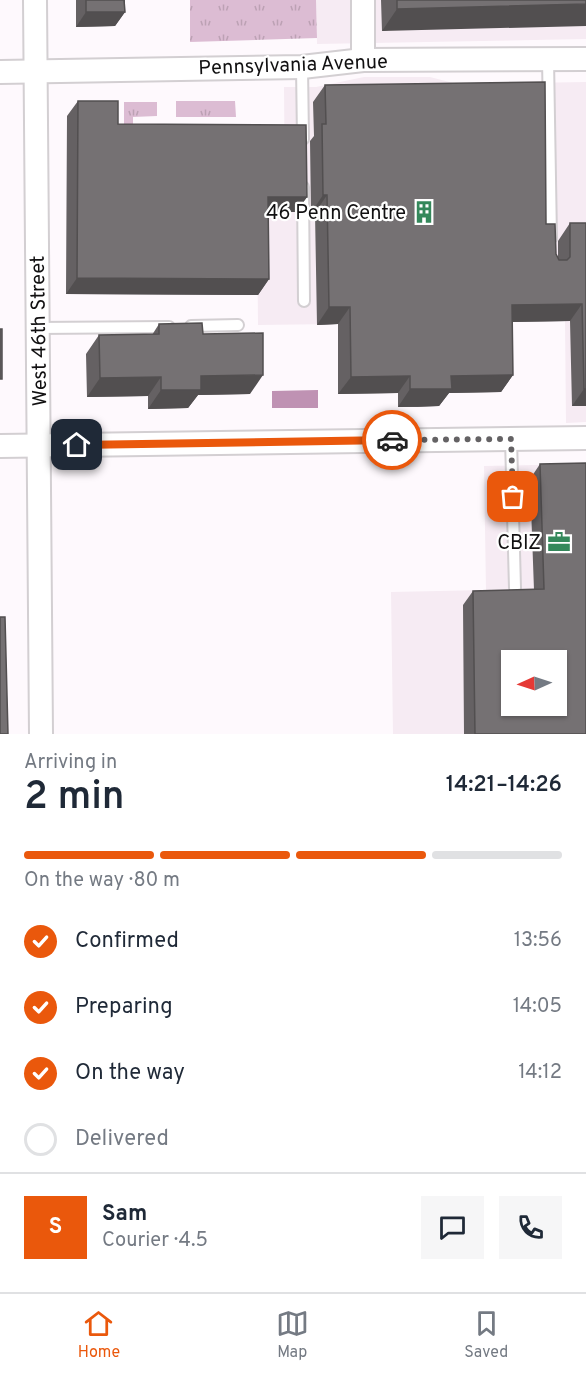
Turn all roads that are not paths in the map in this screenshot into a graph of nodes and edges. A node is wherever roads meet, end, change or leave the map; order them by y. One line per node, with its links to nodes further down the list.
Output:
1 (35, 0): 8 (street, West 46th Street)
2 (363, 0): 5 (street)
3 (586, 58): 4 (street, Pennsylvania Avenue)
4 (548, 59): 5 (street, Pennsylvania Avenue); 11 (lane)
5 (363, 60): 6 (street, Pennsylvania Avenue)
6 (302, 67): 8 (street, Pennsylvania Avenue); 9 (lane)
7 (0, 72): 8 (street, Pennsylvania Avenue)
8 (35, 72): 14 (street, West 46th Street)
9 (303, 154)
10 (303, 176): 12 (lane)
11 (551, 248)
12 (304, 301)
13 (238, 325): 14 (lane)
14 (38, 328): 18 (street, West 46th Street)
15 (586, 438): 16 (street)
16 (511, 439): 18 (street); 19 (lane)
17 (0, 446): 18 (street)
18 (39, 446): 20 (street, West 46th Street)
19 (515, 588)
20 (41, 734)

